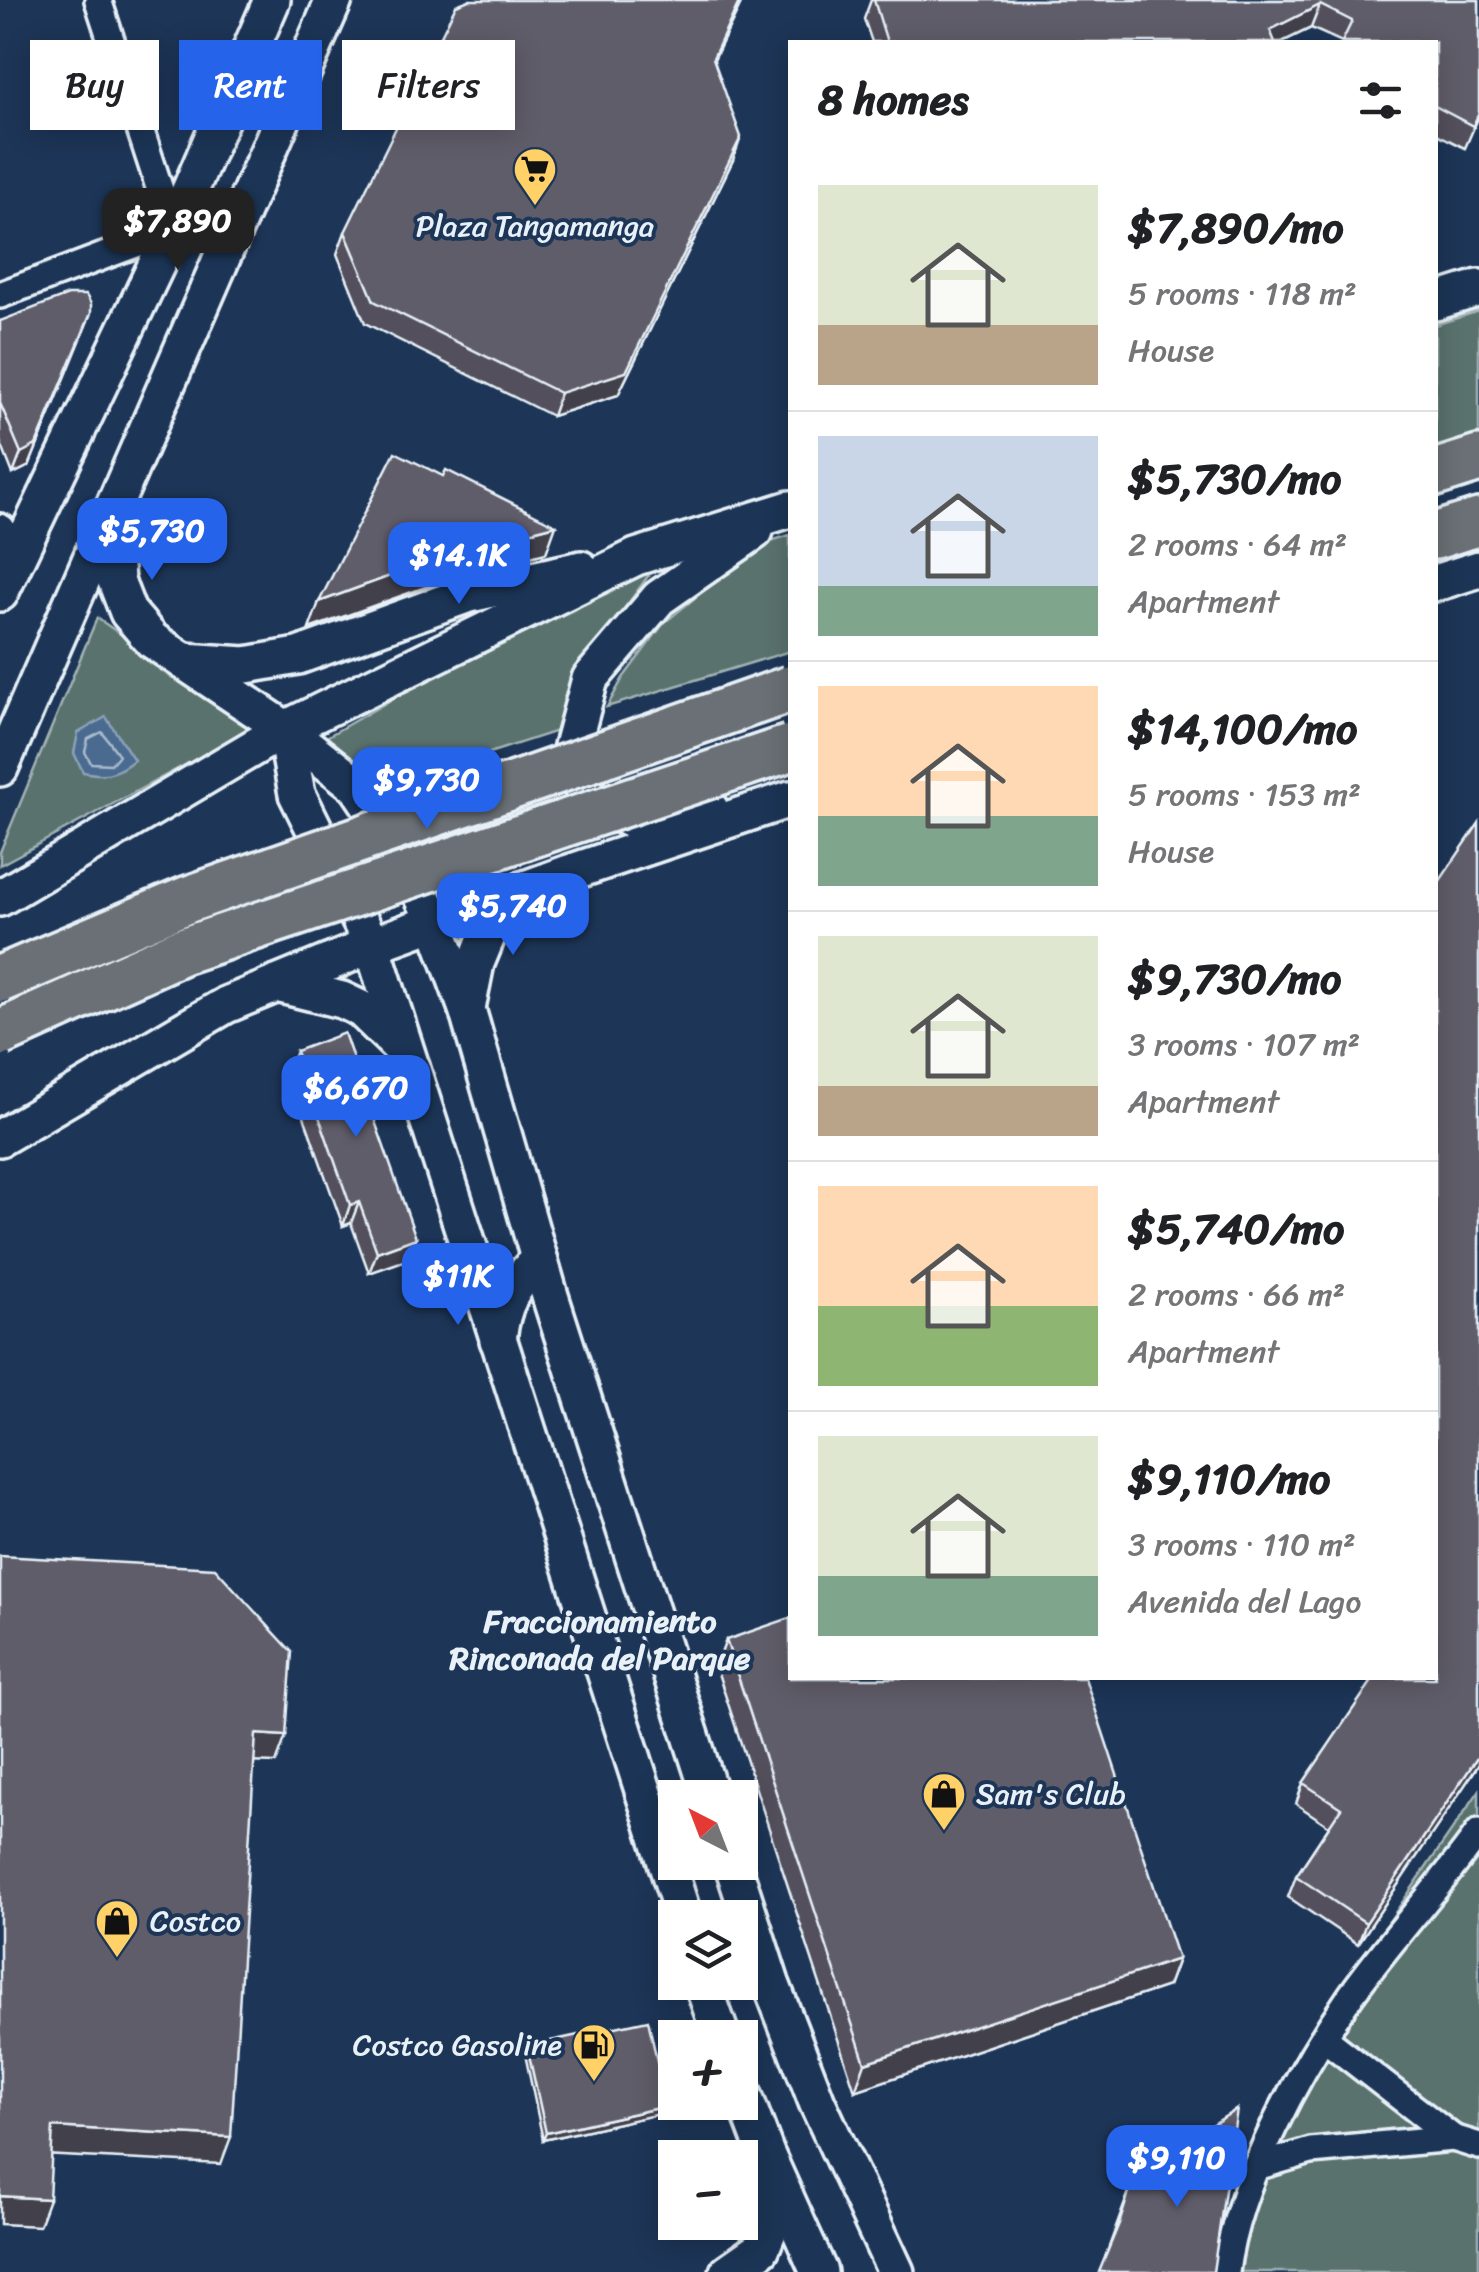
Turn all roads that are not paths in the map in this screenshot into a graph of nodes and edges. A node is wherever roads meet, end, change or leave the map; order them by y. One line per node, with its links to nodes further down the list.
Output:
1 (98, 0): 4 (street)
2 (272, 0): 4 (main road)
3 (334, 0): 5 (main road)
4 (173, 230): 5 (main road); 7 (street); 18 (main road)
5 (220, 264): 12 (main road)
6 (1479, 288): 8 (main road)
7 (0, 296)
8 (1438, 301)
9 (1479, 459): 10 (highway)
10 (1438, 472)
11 (787, 509): 16 (main road); 25 (main road)
12 (111, 512): 20 (main road); 24 (main road)
13 (1479, 522): 15 (highway)
14 (0, 530): 18 (street)
15 (1438, 535)
16 (636, 557): 20 (main road); 22 (main road)
17 (1479, 568): 19 (main road)
18 (6, 578)
19 (1438, 582)
20 (184, 662): 22 (main road)
21 (788, 690): 31 (highway, bridge)
22 (284, 729): 28 (main road); 29 (main road); 30 (main road)
23 (788, 749): 34 (highway, bridge)
24 (0, 768)
25 (788, 799)
26 (788, 800): 27 (main road)
27 (521, 890): 29 (main road); 33 (main road)
28 (0, 898)
29 (435, 922): 30 (main road); 33 (main road)
30 (372, 945): 32 (main road); 35 (main road)
31 (0, 979)
32 (277, 984): 35 (main road); 36 (main road)
33 (467, 1008): 37 (main road)
34 (0, 1033)
35 (406, 1053): 38 (main road)
36 (0, 1138)
37 (539, 1259): 38 (main road); 39 (main road)
38 (497, 1343): 42 (main road)
39 (705, 1780)
40 (1479, 1832): 43 (street)
41 (738, 1880): 51 (main road)
42 (678, 1900)
43 (1324, 2038): 45 (street); 48 (street)
44 (753, 2120): 47 (main road)
45 (1453, 2138): 46 (street); 48 (street)
46 (1479, 2146)
47 (766, 2154): 49 (main road); 50 (main road)
48 (1256, 2167): 52 (street)
49 (728, 2272)
50 (819, 2272)
51 (896, 2272)
52 (1226, 2272)

